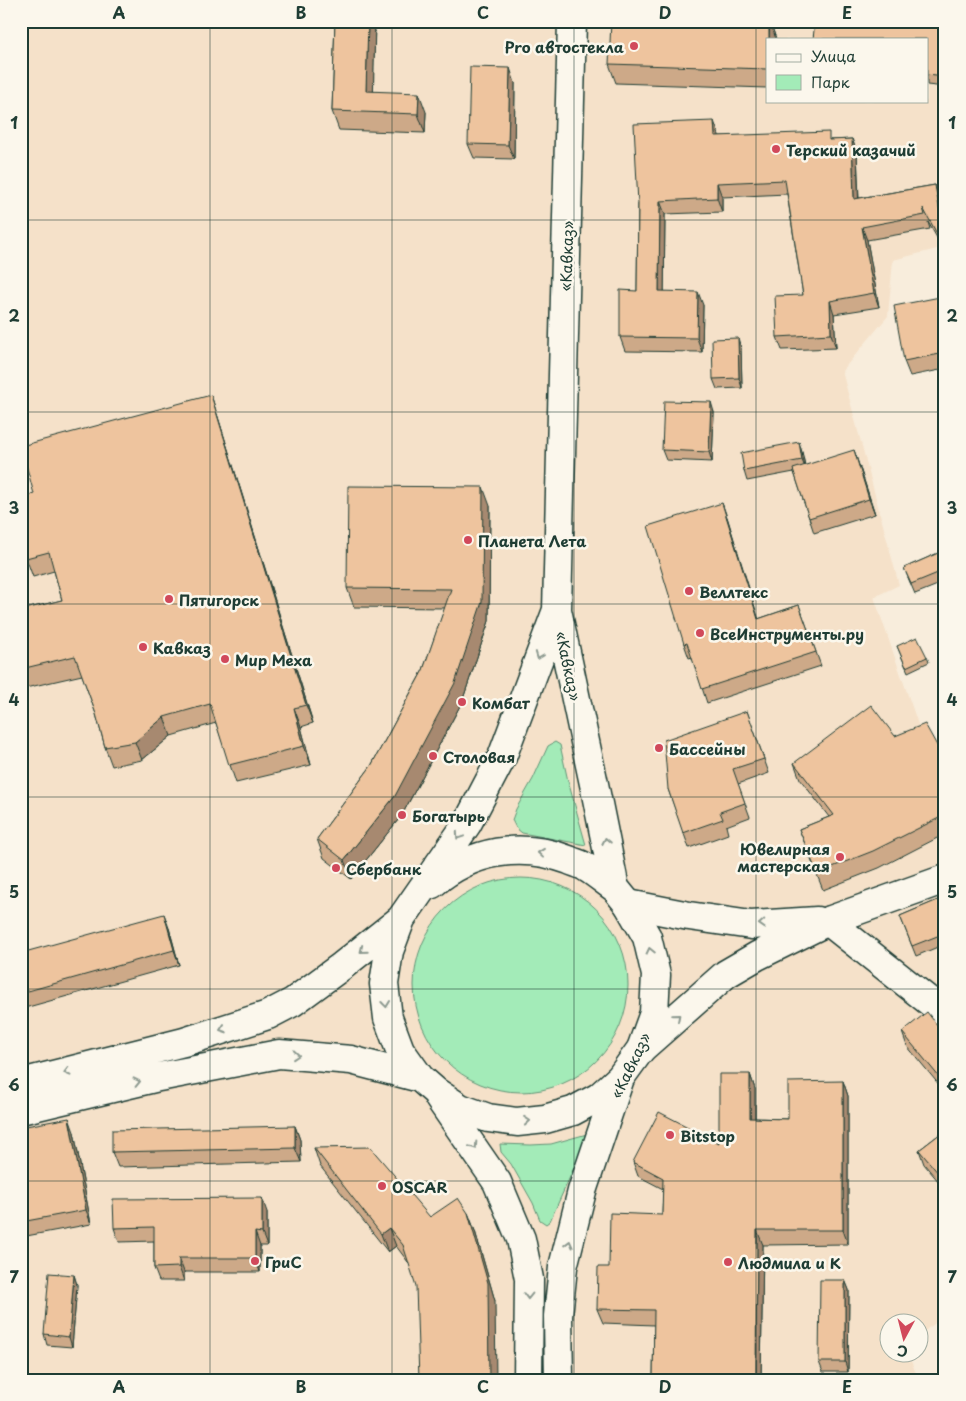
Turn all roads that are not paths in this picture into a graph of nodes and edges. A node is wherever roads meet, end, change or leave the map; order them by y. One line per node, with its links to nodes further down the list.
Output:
1 (572, 21): 2 (main road, «Кавказ»)
2 (557, 610): 4 (main road, «Кавказ», one-way to 4); 5 (main road, «Кавказ», one-way to 2)
3 (945, 880): 7 (main road)
4 (420, 894): 5 (main road, one-way to 4); 6 (main road, «Кавказ»)
5 (622, 896): 7 (main road, one-way to 5); 9 (main road, «Кавказ», one-way to 5)
6 (401, 919): 11 (main road, one-way to 11); 12 (main road, «Кавказ», one-way to 12)
7 (828, 920): 8 (main road); 9 (main road, one-way to 7)
8 (945, 1016)
9 (641, 1049): 10 (main road, «Кавказ»)
10 (620, 1078): 12 (main road, one-way to 10); 15 (main road, «Кавказ», one-way to 10)
11 (21, 1083)
12 (428, 1085): 13 (main road, one-way to 12); 14 (main road, «Кавказ», one-way to 14)
13 (21, 1110)
14 (528, 1380)
15 (559, 1380)

